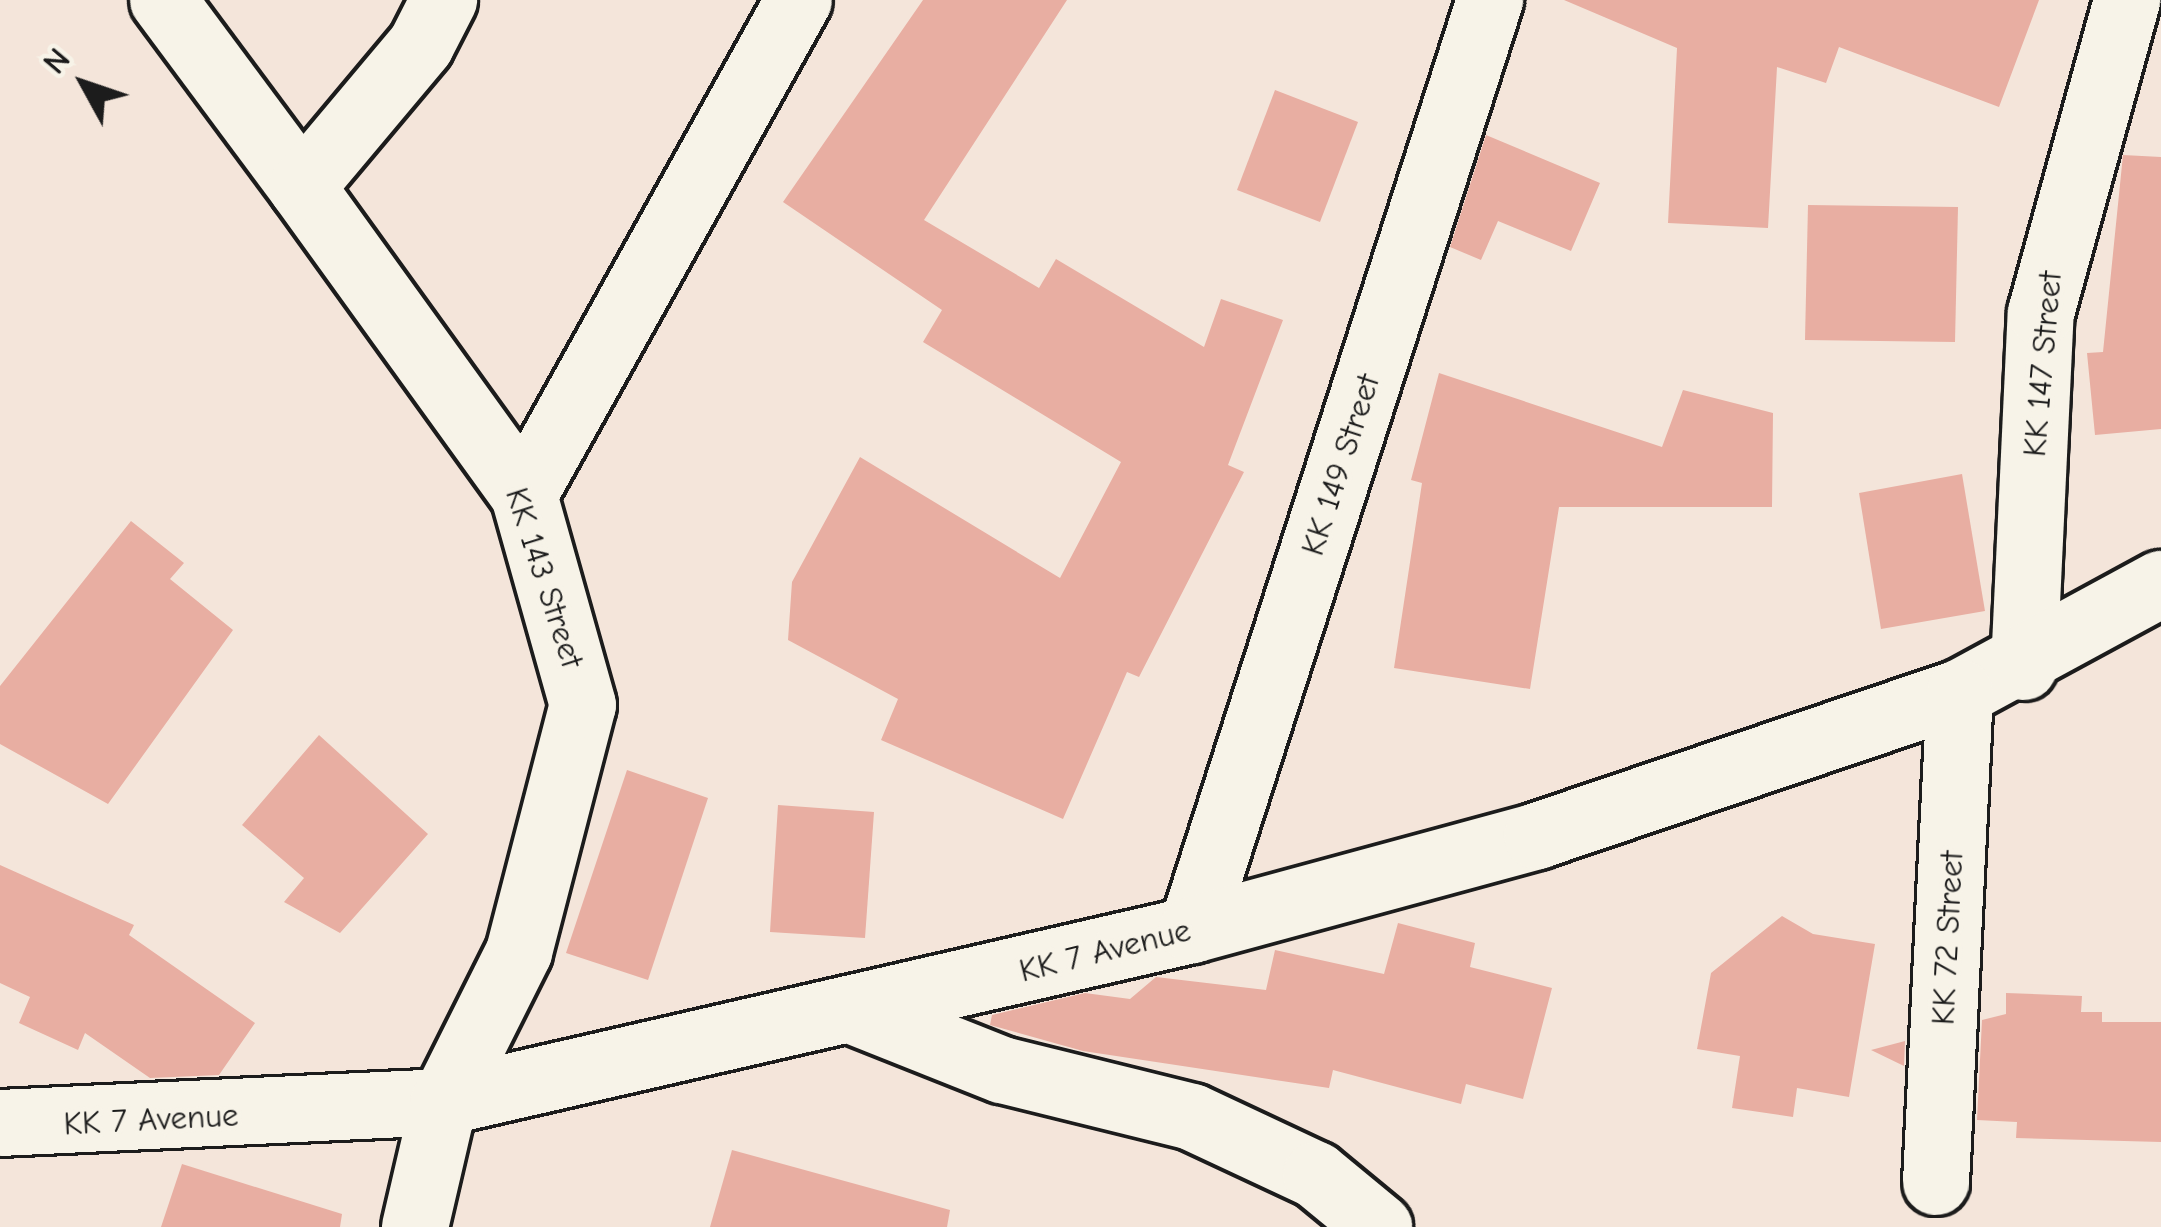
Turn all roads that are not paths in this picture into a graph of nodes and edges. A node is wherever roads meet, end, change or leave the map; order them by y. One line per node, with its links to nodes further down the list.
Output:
1 (164, 0): 6 (street, KK 143 Street)
2 (444, 0): 6 (street)
3 (799, 0): 7 (street)
4 (1490, 0): 11 (street, KK 149 Street)
5 (2127, 0): 9 (street, KK 147 Street)
6 (302, 187): 7 (street, KK 143 Street)
7 (524, 495): 13 (street, KK 143 Street)
8 (2161, 584): 9 (street, KK 7 Avenue)
9 (2024, 667): 10 (street, KK 7 Avenue)
10 (1960, 693): 11 (street, KK 7 Avenue); 15 (street, KK 72 Street)
11 (1192, 930): 12 (street, KK 7 Avenue)
12 (856, 1012): 13 (street, KK 7 Avenue); 17 (street)
13 (444, 1102): 14 (street, KK 7 Avenue); 16 (street, KK 143 Street)
14 (0, 1123)
15 (1936, 1182)
16 (416, 1227)
17 (1379, 1227)

